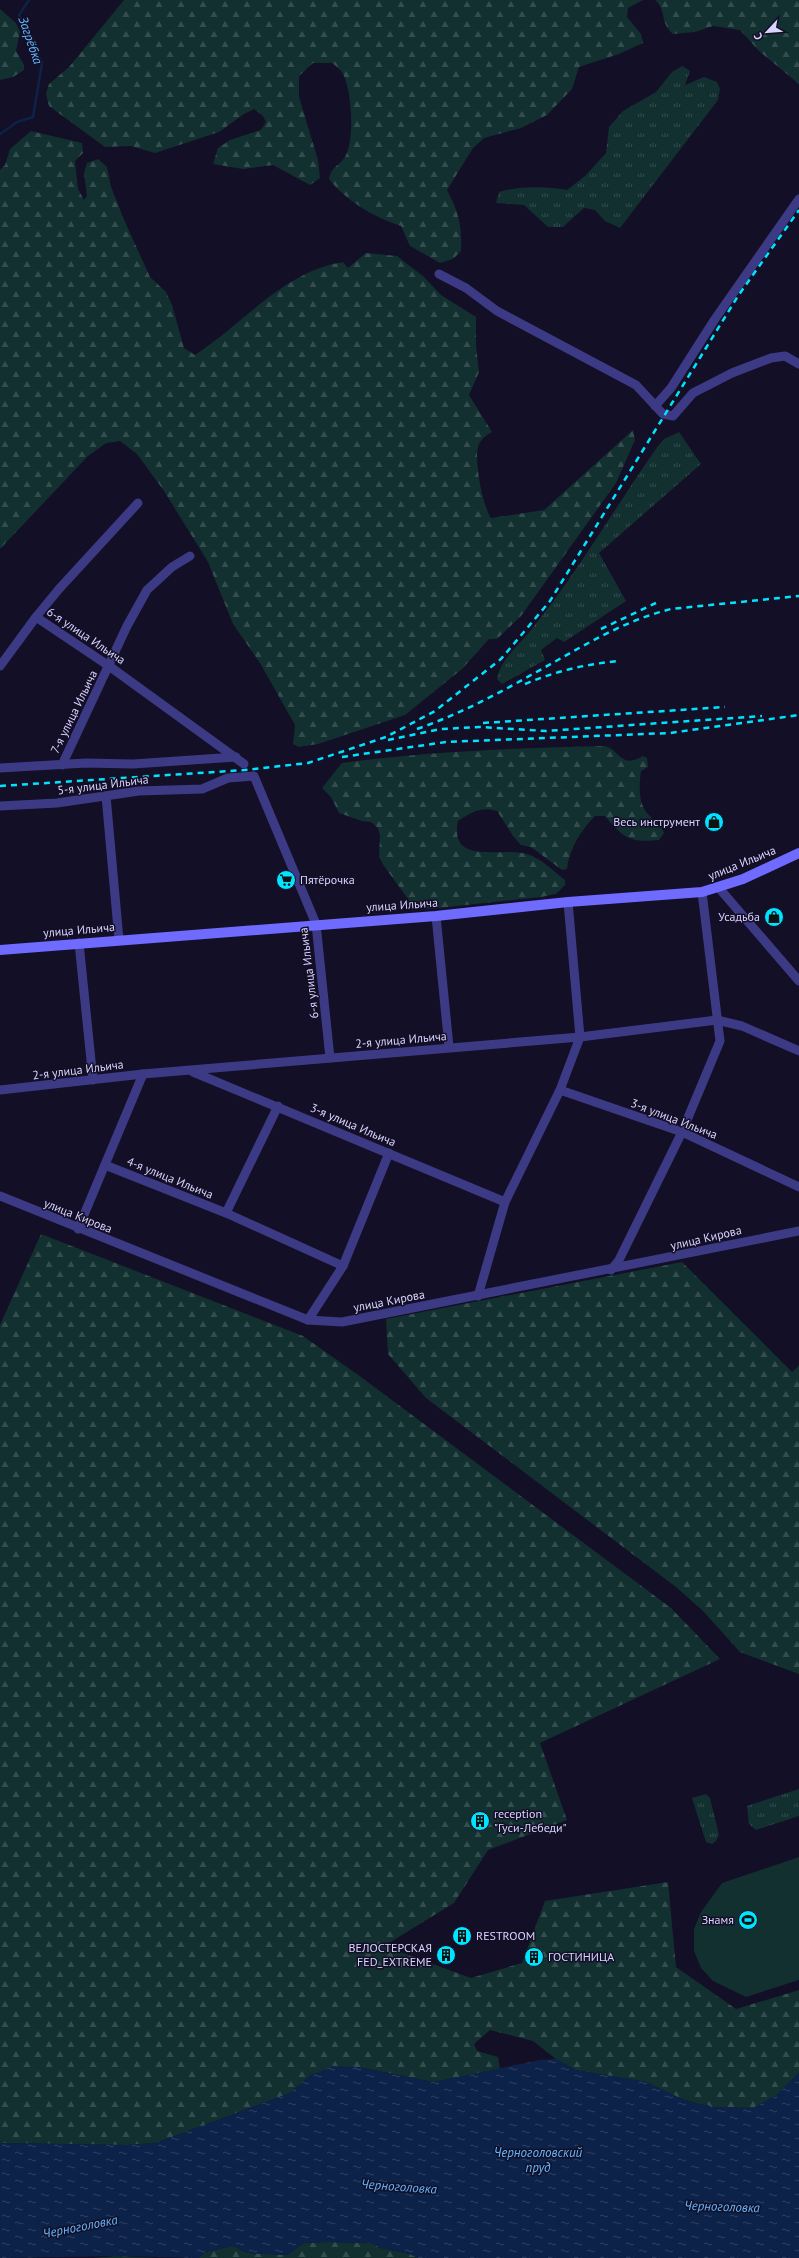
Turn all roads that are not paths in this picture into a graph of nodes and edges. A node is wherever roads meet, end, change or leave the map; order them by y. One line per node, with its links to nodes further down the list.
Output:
1 (799, 198): 4 (street)
2 (439, 274): 4 (street)
3 (799, 364): 4 (street)
4 (655, 406)
5 (138, 503): 7 (street, 6-я улица Ильича)
6 (190, 556): 9 (street, 7-я улица Ильича)
7 (36, 617): 8 (street); 9 (street, 6-я улица Ильича)
8 (0, 666)
9 (109, 666): 10 (street, 6-я улица Ильича); 12 (street, 7-я улица Ильича)
10 (236, 757): 11 (street, 6-я улица Ильича); 12 (street)
11 (244, 764)
12 (62, 765): 13 (street)
13 (0, 768)
14 (254, 776): 15 (street, 5-я улица Ильича); 22 (street, 6-я улица Ильича)
15 (106, 796): 16 (street, 5-я улица Ильича); 23 (street)
16 (0, 806)
17 (799, 853): 18 (main road, улица Ильича)
18 (719, 888): 19 (main road, улица Ильича); 26 (street)
19 (702, 892): 20 (main road, улица Ильича); 27 (street)
20 (568, 902): 21 (main road, улица Ильича); 28 (street)
21 (436, 916): 22 (main road, улица Ильича); 29 (street)
22 (316, 924): 23 (main road, улица Ильича); 31 (street, 6-я улица Ильича)
23 (119, 940): 24 (main road, улица Ильича)
24 (80, 943): 25 (main road, улица Ильича); 34 (street)
25 (0, 950)
26 (799, 982)
27 (717, 1020): 28 (street, 2-я улица Ильича); 30 (street, 2-я улица Ильича); 38 (street)
28 (580, 1037): 29 (street, 2-я улица Ильича); 35 (street)
29 (449, 1047): 31 (street, 2-я улица Ильича)
30 (799, 1051)
31 (330, 1058): 32 (street, 2-я улица Ильича)
32 (192, 1071): 33 (street, 2-я улица Ильича); 37 (street, 3-я улица Ильича)
33 (144, 1074): 34 (street, 2-я улица Ильича); 40 (street)
34 (93, 1080): 36 (street, 2-я улица Ильича)
35 (560, 1090): 38 (street, 3-я улица Ильича); 43 (street)
36 (1, 1093)
37 (278, 1106): 39 (street, 3-я улица Ильича); 44 (street)
38 (682, 1132): 41 (street, 3-я улица Ильича); 48 (street)
39 (389, 1153): 43 (street, 3-я улица Ильича); 47 (street)
40 (106, 1165): 44 (street, 4-я улица Ильича); 45 (street)
41 (799, 1187)
42 (0, 1196): 45 (street, улица Кирова)
43 (504, 1202): 49 (street)
44 (226, 1213): 47 (street, 4-я улица Ильича)
45 (78, 1229): 50 (street, улица Кирова)
46 (799, 1232): 48 (street, улица Кирова)
47 (343, 1266): 50 (street)
48 (611, 1270): 49 (street, улица Кирова)
49 (478, 1296): 50 (street, улица Кирова)
50 (308, 1320)

